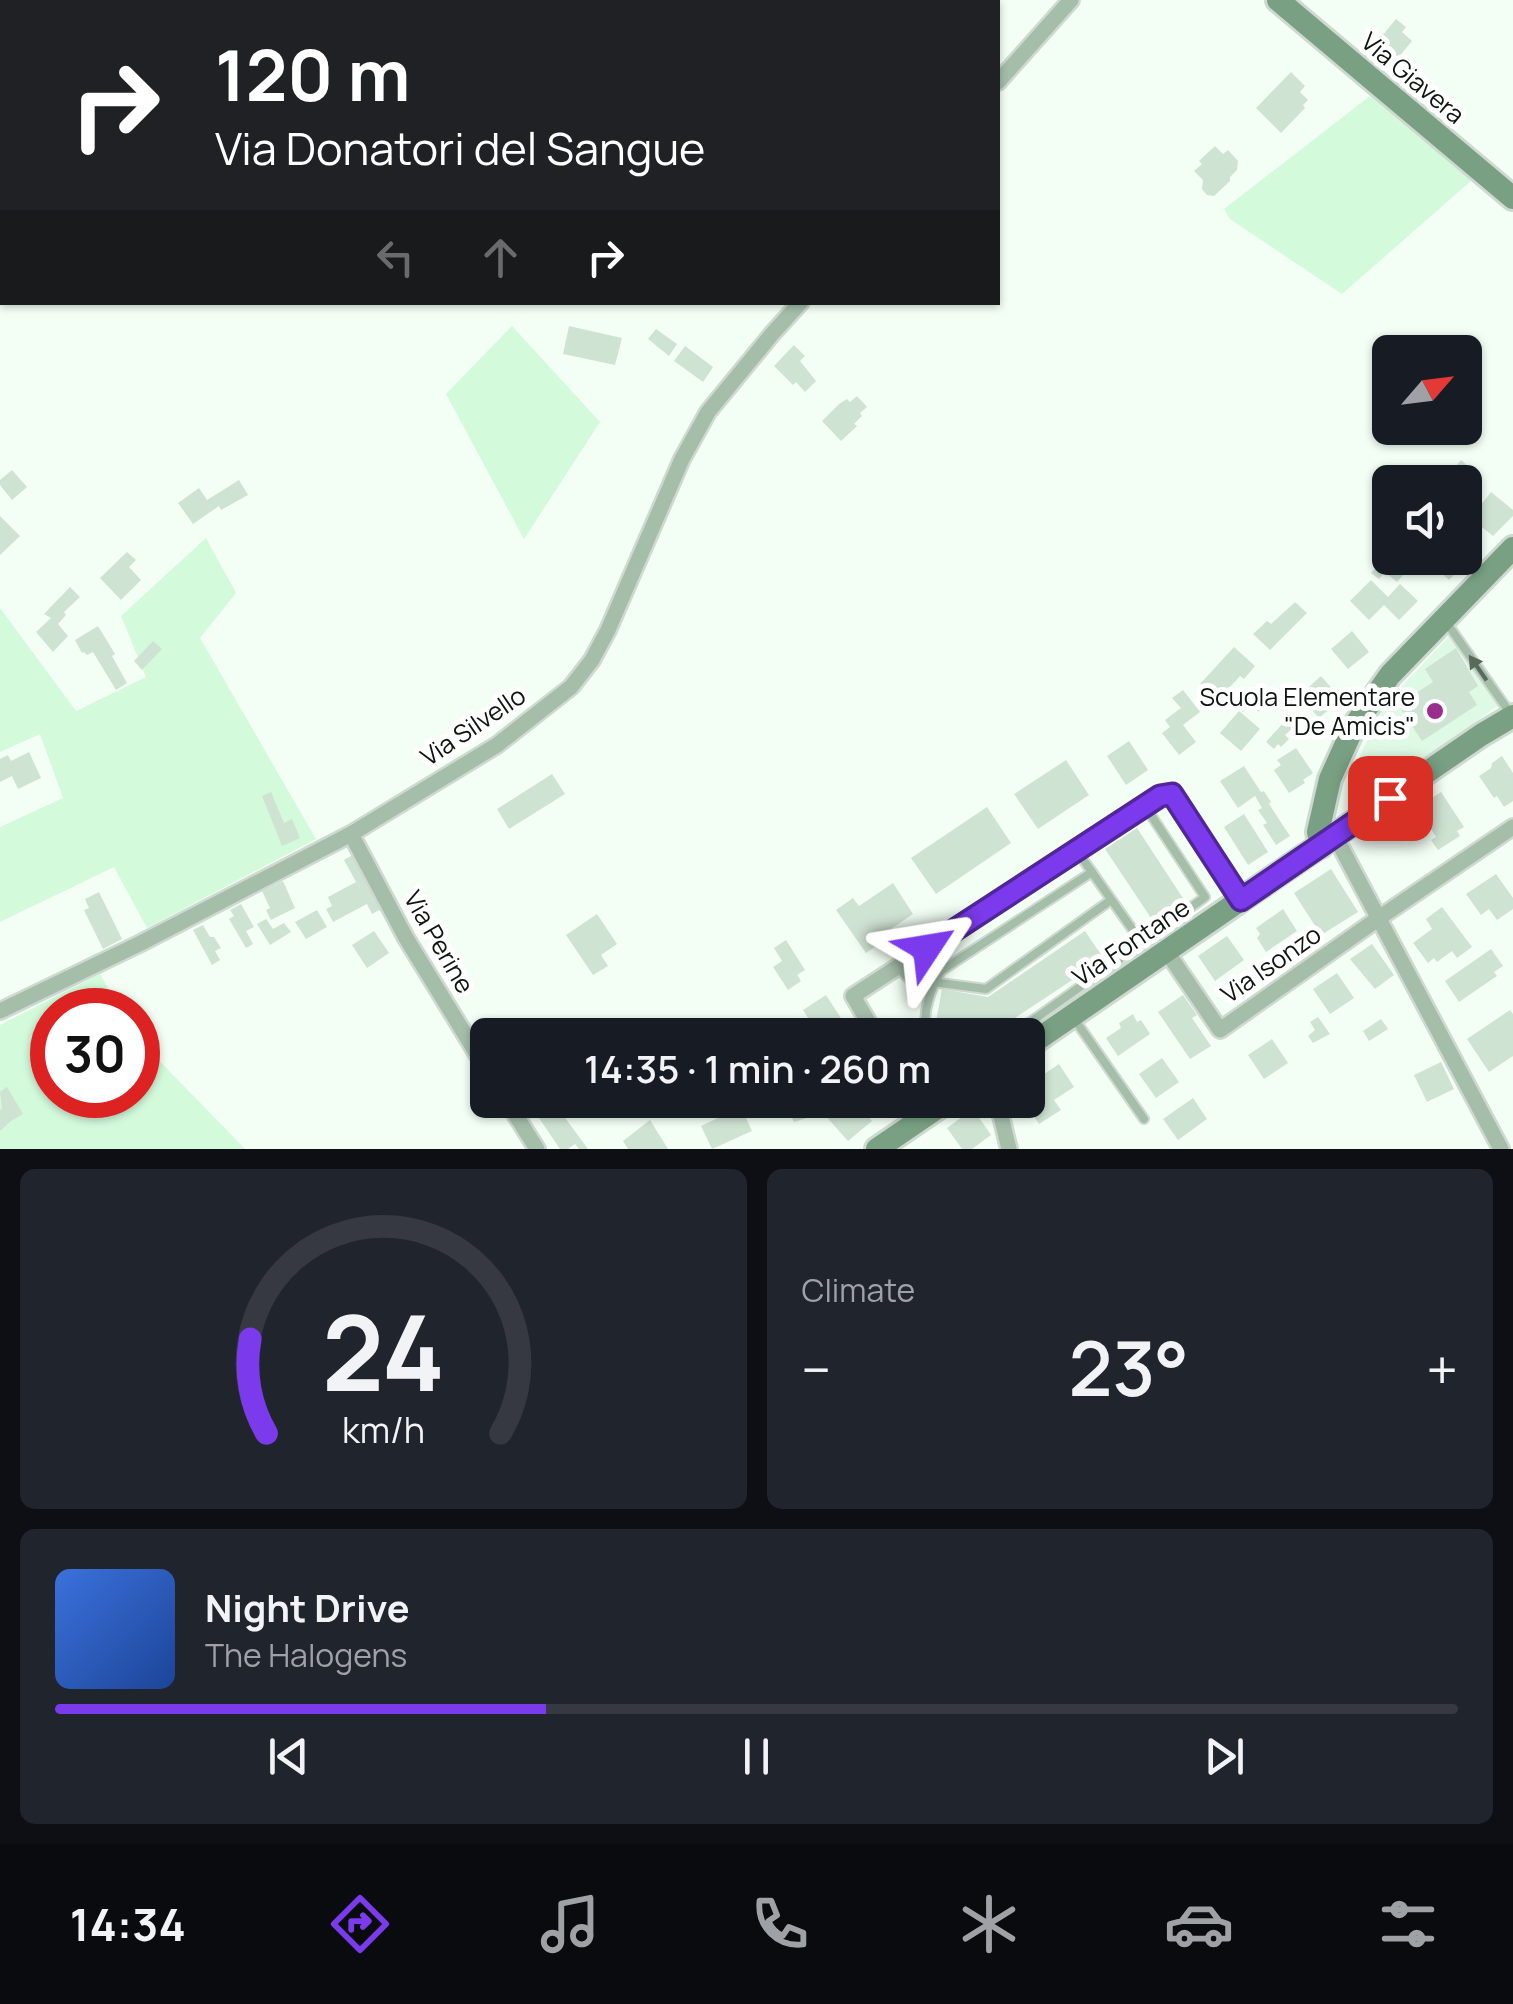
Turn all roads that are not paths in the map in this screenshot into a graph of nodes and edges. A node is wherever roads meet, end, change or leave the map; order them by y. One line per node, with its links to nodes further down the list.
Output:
1 (1071, 0): 3 (street)
2 (1278, 0): 4 (street, Via Giavera)
3 (1000, 80)
4 (1513, 198)
5 (797, 305): 11 (street, Via Silvello)
6 (1513, 548): 7 (street)
7 (1444, 620): 8 (lane, one-way to 7); 12 (street)
8 (1513, 716): 12 (street, Via Fontane)
9 (1145, 806): 13 (street); 16 (street); 18 (lane)
10 (1513, 827): 17 (street, Via Isonzo)
11 (351, 834): 22 (street, Via Silvello); 28 (street, Via Perine)
12 (1328, 841): 16 (street, Via Fontane); 17 (street)
13 (1077, 850): 14 (lane); 20 (street)
14 (1092, 872): 15 (lane); 21 (lane)
15 (1111, 900): 18 (lane); 21 (lane)
16 (1241, 900): 19 (street, Via Fontane)
17 (1379, 918): 19 (street, Via Isonzo); 36 (street)
18 (1142, 943): 26 (lane)
19 (1167, 952): 23 (street, Via Fontane)
20 (897, 967): 21 (lane); 24 (street)
21 (934, 982): 25 (lane)
22 (0, 1011)
23 (1072, 1016): 27 (street, Via Fontane); 32 (lane)
24 (866, 1018)
25 (926, 1018)
26 (1036, 1018)
27 (1045, 1034)
28 (470, 1043)
29 (518, 1118): 34 (street)
30 (910, 1118): 35 (street)
31 (1001, 1118): 33 (street)
32 (1144, 1119)
33 (1007, 1148)
34 (538, 1149)
35 (877, 1149)
36 (1501, 1149)

